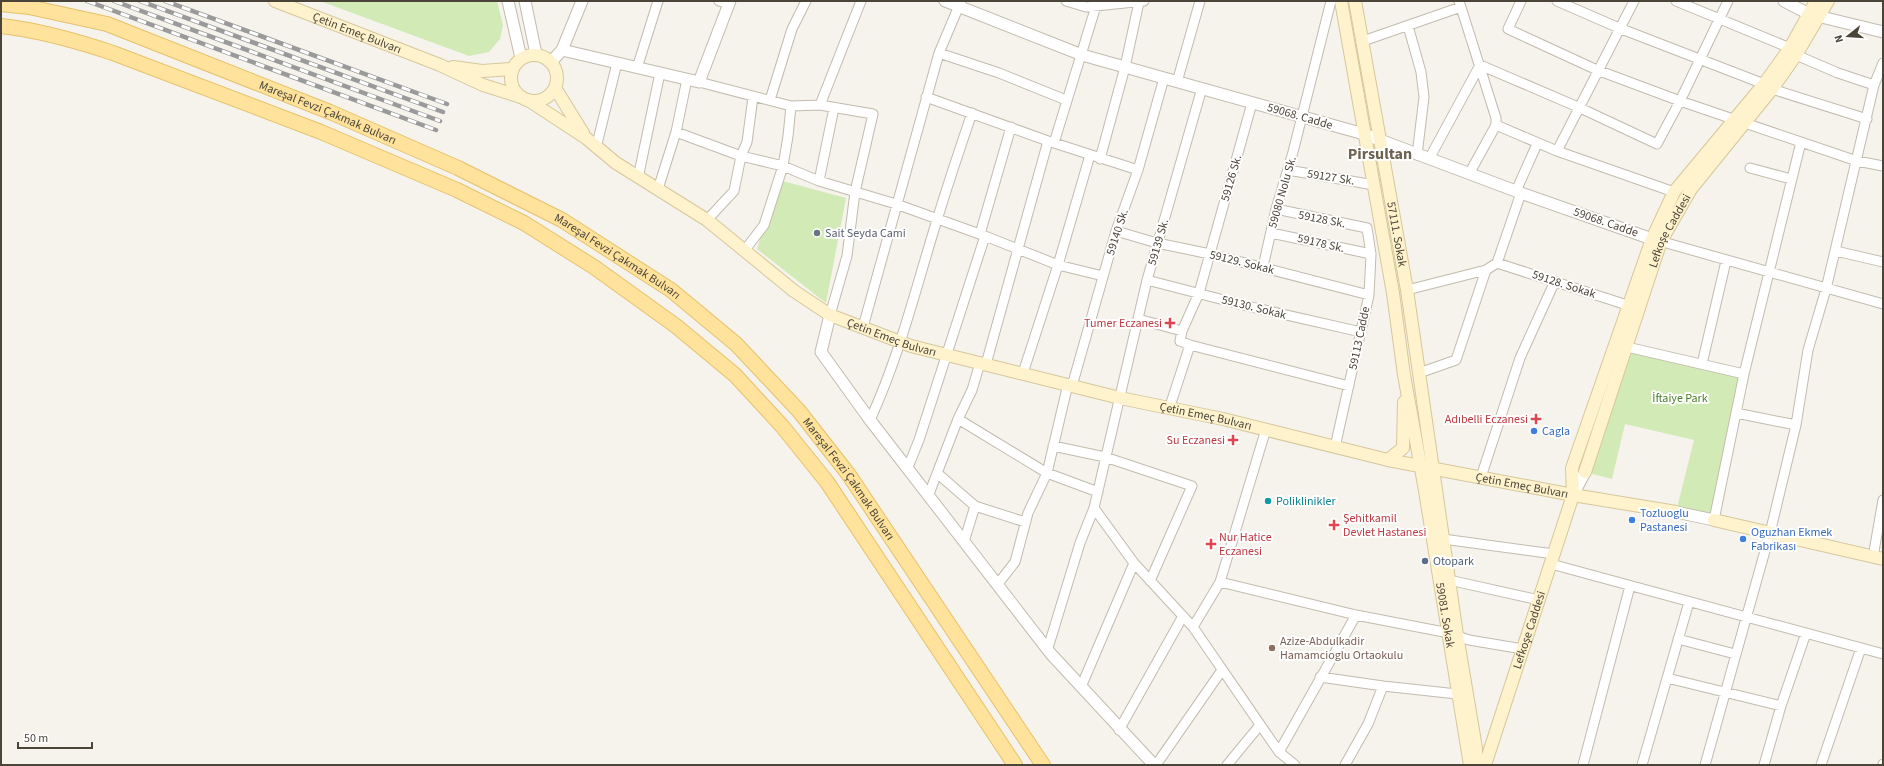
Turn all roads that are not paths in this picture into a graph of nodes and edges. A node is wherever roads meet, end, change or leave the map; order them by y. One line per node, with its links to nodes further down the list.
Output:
1 (275, 1): 45 (main road, Çetin Emeç Bulvarı)
2 (508, 1): 40 (street)
3 (525, 1): 38 (street)
4 (582, 1): 35 (street)
5 (658, 1): 48 (street)
6 (806, 1): 63 (street)
7 (861, 1): 67 (street)
8 (945, 1): 26 (street, 59068. Cadde)
9 (1066, 1): 24 (street)
10 (1142, 1): 24 (street); 47 (street)
11 (1200, 1): 55 (street)
12 (1331, 1): 72 (street, 59080 Nolu Sk.)
13 (1341, 1): 78 (main road)
14 (1356, 1): 34 (main road, 57111. Sokak)
15 (1521, 1): 50 (street)
16 (1557, 1): 32 (street)
17 (1634, 1): 32 (street)
18 (1676, 1): 29 (street)
19 (1728, 1): 29 (street)
20 (1784, 1): 28 (street)
21 (1816, 1): 28 (main road, Lefkoşe Caddesi)
22 (1828, 1): 28 (main road, Lefkoşe Caddesi)
23 (726, 2): 54 (street)
24 (1098, 3): 39 (street)
25 (1, 4): 218 (main road, Mareşal Fevzi Çakmak Bulvarı)
26 (960, 4): 37 (street); 39 (street, 59068. Cadde)
27 (1460, 4): 31 (street); 46 (street)
28 (1814, 15): 33 (street); 36 (main road, Lefkoşe Caddesi)
29 (1719, 19): 36 (street); 41 (street)
30 (1, 26): 217 (main road, Mareşal Fevzi Çakmak Bulvarı)
31 (1408, 26): 34 (street); 87 (street)
32 (1619, 28): 41 (street); 50 (street)
33 (1883, 32)
34 (1363, 41): 80 (main road, 57111. Sokak)
35 (562, 50): 42 (street); 43 (street)
36 (1793, 52): 56 (street); 57 (main road, Lefkoşe Caddesi)
37 (939, 53): 61 (street); 64 (street)
38 (536, 54): 40 (main road); 42 (main road)
39 (1082, 55): 47 (street, 59068. Cadde); 64 (street)
40 (521, 58): 49 (main road)
41 (1700, 59): 57 (street); 65 (street)
42 (551, 62): 58 (main road)
43 (617, 63): 48 (street); 84 (street)
44 (1883, 63): 56 (street)
45 (440, 65): 49 (main road, Çetin Emeç Bulvarı); 62 (main road, Çetin Emeç Bulvarı)
46 (1480, 65): 69 (street); 75 (street); 89 (street)
47 (1125, 67): 52 (street, 59068. Cadde); 90 (street)
48 (637, 68): 51 (street)
49 (512, 69): 62 (main road)
50 (1597, 70): 65 (street); 69 (street)
51 (660, 73): 53 (street); 98 (street)
52 (1164, 78): 55 (street, 59068. Cadde); 95 (street, 59140 Sk.)
53 (687, 79): 54 (street); 77 (street)
54 (699, 82): 60 (street)
55 (1177, 82): 59 (street, 59068. Cadde)
56 (1874, 85): 73 (street)
57 (1768, 87): 73 (street); 74 (main road, Lefkoşe Caddesi)
58 (555, 88): 62 (main road); 79 (main road, Çetin Emeç Bulvarı)
59 (1202, 88): 66 (street, 59068. Cadde); 115 (street, 59139 Sk.)
60 (753, 97): 63 (street); 88 (street)
61 (926, 97): 71 (street); 106 (street)
62 (524, 99): 79 (main road, Çetin Emeç Bulvarı)
63 (770, 100): 68 (street)
64 (1066, 100): 81 (street)
65 (1680, 101): 69 (street); 74 (street)
66 (1252, 103): 72 (street, 59068. Cadde); 119 (street, 59126 Sk.)
67 (820, 105): 68 (street); 70 (street)
68 (791, 106): 92 (street)
69 (1578, 107): 85 (street)
70 (834, 108): 100 (street); 103 (street)
71 (972, 112): 76 (street); 108 (street)
72 (1301, 116): 78 (street, 59068. Cadde); 96 (street, 59080 Nolu Sk.)
73 (1866, 120): 91 (street)
74 (1740, 122): 82 (street); 105 (main road, Lefkoşe Caddesi); 114 (main road, Lefkoşe Caddesi)
75 (1496, 125): 83 (street); 97 (street)
76 (1011, 127): 81 (street); 113 (street)
77 (676, 132): 88 (street); 102 (street)
78 (1364, 134): 80 (street, 59068. Cadde); 101 (main road)
79 (586, 138): 84 (main road, Çetin Emeç Bulvarı)
80 (1380, 140): 87 (street, 59068. Cadde); 132 (main road, 57111. Sokak)
81 (1051, 142): 86 (street); 116 (street)
82 (1802, 142): 91 (street); 99 (street)
83 (1537, 144): 85 (street); 104 (street)
84 (596, 148): 98 (main road, Çetin Emeç Bulvarı)
85 (1557, 151): 105 (street)
86 (1090, 155): 90 (street); 124 (street)
87 (1417, 155): 89 (street, 59068. Cadde)
88 (741, 156): 92 (street); 109 (street)
89 (1429, 158): 97 (street, 59068. Cadde)
90 (1100, 159): 95 (street)
91 (1857, 161): 93 (street); 118 (street)
92 (783, 166): 100 (street); 117 (street)
93 (1883, 166)
94 (1750, 168): 99 (street)
95 (1138, 170): 111 (street, 59140 Sk.)
96 (1288, 170): 101 (street, 59127 Sk.); 107 (street, 59080 Nolu Sk.)
97 (1469, 174): 104 (street, 59068. Cadde)
98 (638, 178): 102 (main road, Çetin Emeç Bulvarı)
99 (1791, 179): 127 (street)
100 (818, 180): 103 (street)
101 (1374, 185): 151 (main road)
102 (658, 189): 109 (main road, Çetin Emeç Bulvarı)
103 (855, 192): 106 (street); 137 (street)
104 (1519, 192): 114 (street, 59068. Cadde); 123 (street)
105 (1674, 192): 114 (main road, Lefkoşe Caddesi)
106 (896, 204): 108 (street); 139 (street)
107 (1276, 209): 110 (street, 59128 Sk.); 112 (street, 59080 Nolu Sk.)
108 (937, 219): 113 (street); 142 (street)
109 (707, 220): 117 (main road, Çetin Emeç Bulvarı)
110 (1367, 228): 120 (street, 59113 Cadde)
111 (1116, 231): 115 (street, 59129. Sokak); 128 (street, 59140 Sk.)
112 (1271, 233): 120 (street, 59178 Sk.); 125 (street, 59080 Nolu Sk.)
113 (983, 235): 116 (street); 145 (street)
114 (1657, 240): 121 (street); 136 (main road, Lefkoşe Caddesi); 144 (main road, Lefkoşe Caddesi)
115 (1157, 243): 119 (street, 59129. Sokak); 129 (street, 59139 Sk.)
116 (1019, 250): 124 (street); 146 (street)
117 (744, 251): 137 (main road, Çetin Emeç Bulvarı)
118 (1836, 251): 122 (street); 131 (street)
119 (1210, 254): 125 (street, 59129. Sokak); 133 (street, 59126 Sk.)
120 (1371, 254): 134 (street, 59113 Cadde)
121 (1726, 261): 127 (street); 147 (street)
122 (1883, 262)
123 (1497, 263): 126 (street); 130 (street, 59128. Sokak)
124 (1058, 265): 128 (street); 148 (street)
125 (1263, 267): 134 (street, 59129. Sokak)
126 (1486, 270): 132 (street); 149 (street)
127 (1770, 273): 131 (street); 150 (street)
128 (1103, 276): 152 (street, 59140 Sk.)
129 (1147, 280): 133 (street, 59130. Sokak); 138 (street, 59139 Sk.)
130 (1555, 281): 136 (street, 59128. Sokak); 170 (street)
131 (1826, 289): 135 (street); 159 (street)
132 (1407, 290): 149 (main road, 57111. Sokak)
133 (1199, 293): 140 (street, 59126 Sk.); 141 (street, 59130. Sokak)
134 (1368, 295): 141 (street, 59113 Cadde)
135 (1883, 304)
136 (1630, 306): 173 (main road, Lefkoşe Caddesi)
137 (830, 315): 139 (main road, Çetin Emeç Bulvarı); 158 (street)
138 (1138, 319): 140 (street); 154 (street, 59139 Sk.)
139 (863, 327): 142 (main road, Çetin Emeç Bulvarı)
140 (1182, 331): 143 (street)
141 (1361, 332): 153 (street, 59113 Cadde)
142 (902, 341): 145 (main road, Çetin Emeç Bulvarı); 158 (street)
143 (1190, 345): 153 (street); 155 (street)
144 (1627, 348): 147 (street); 167 (main road, Lefkoşe Caddesi)
145 (946, 354): 146 (main road, Çetin Emeç Bulvarı); 165 (street)
146 (983, 364): 148 (main road, Çetin Emeç Bulvarı); 157 (street)
147 (1702, 364): 150 (street)
148 (1023, 373): 152 (main road, Çetin Emeç Bulvarı)
149 (1419, 373): 166 (main road, 57111. Sokak)
150 (1744, 374): 156 (street)
151 (1404, 375): 164 (main road); 166 (main road)
152 (1070, 385): 154 (main road, Çetin Emeç Bulvarı); 161 (street, 59140 Sk.)
153 (1349, 386): 162 (street, 59113 Cadde)
154 (1120, 398): 155 (main road, Çetin Emeç Bulvarı); 163 (street, 59139 Sk.)
155 (1169, 409): 160 (main road, Çetin Emeç Bulvarı)
156 (1736, 412): 159 (street); 178 (street)
157 (958, 419): 168 (street); 169 (street)
158 (870, 420): 165 (street)
159 (1796, 424): 180 (street)
160 (1266, 429): 162 (main road, Çetin Emeç Bulvarı); 188 (street)
161 (1053, 446): 163 (street); 169 (street, 59140 Sk.)
162 (1335, 447): 164 (main road, Çetin Emeç Bulvarı)
163 (1105, 457): 171 (street, 59139 Sk.); 187 (street)
164 (1388, 460): 166 (main road, Çetin Emeç Bulvarı)
165 (908, 467): 172 (street)
166 (1427, 467): 170 (main road, Çetin Emeç Bulvarı); 181 (main road, 59081. Sokak); 198 (main road, 59081. Sokak)
167 (1585, 472): 173 (street, Lefkoşe Caddesi)
168 (937, 473): 172 (street); 175 (street)
169 (1047, 473): 171 (street); 179 (street, 59140 Sk.)
170 (1481, 477): 173 (main road, Çetin Emeç Bulvarı)
171 (1098, 492): 176 (street, 59139 Sk.)
172 (929, 494): 182 (street)
173 (1574, 495): 177 (main road, Çetin Emeç Bulvarı); 184 (main road, Lefkoşe Caddesi)
174 (1883, 500): 183 (street)
175 (975, 506): 179 (street); 182 (street)
176 (1094, 508): 185 (street); 200 (street, 59139 Sk.)
177 (1676, 512): 178 (street, Çetin Emeç Bulvarı)
178 (1714, 520): 180 (main road, Çetin Emeç Bulvarı)
179 (1025, 522): 189 (street, 59140 Sk.)
180 (1770, 533): 183 (main road, Çetin Emeç Bulvarı); 195 (street)
181 (1443, 539): 184 (street); 186 (main road, 59081. Sokak)
182 (964, 542): 189 (street)
183 (1878, 558)
184 (1553, 559): 190 (street); 191 (main road, Lefkoşe Caddesi)
185 (1134, 563): 187 (street); 209 (street)
186 (1449, 580): 191 (street); 198 (main road, 59081. Sokak)
187 (1150, 581): 194 (street)
188 (1220, 582): 193 (street); 196 (street)
189 (997, 585): 200 (street)
190 (1630, 586): 192 (street); 216 (street)
191 (1539, 600): 202 (main road, Lefkoşe Caddesi)
192 (1689, 602): 195 (street); 199 (street)
193 (1356, 615): 198 (street); 206 (street)
194 (1183, 616): 196 (street); 214 (street)
195 (1746, 617): 197 (street); 203 (street)
196 (1193, 627): 205 (street)
197 (1806, 633): 201 (street); 212 (street)
198 (1453, 634): 202 (street); 211 (main road, 59081. Sokak); 224 (main road, 59081. Sokak)
199 (1678, 639): 203 (street); 207 (street)
200 (1048, 648): 209 (street)
201 (1861, 648): 204 (street); 229 (street)
202 (1523, 649): 225 (main road, Lefkoşe Caddesi)
203 (1736, 654): 210 (street)
204 (1883, 654)
205 (1222, 670): 213 (street); 219 (street)
206 (1320, 677): 208 (street); 215 (street)
207 (1667, 678): 210 (street); 226 (street)
208 (1383, 686): 211 (street); 222 (street)
209 (1081, 687): 214 (street)
210 (1725, 693): 212 (street); 227 (street)
211 (1457, 694): 223 (main road, 59081. Sokak)
212 (1781, 706): 228 (street)
213 (1260, 725): 215 (street); 220 (street)
214 (1120, 730): 219 (street)
215 (1279, 752): 221 (street)
216 (1585, 764)
217 (1015, 765)
218 (1044, 765)
219 (1155, 765)
220 (1227, 765)
221 (1295, 765)
222 (1345, 765)
223 (1470, 765)
224 (1476, 765)
225 (1485, 765)
226 (1642, 765)
227 (1705, 765)
228 (1764, 765)
229 (1821, 765)

